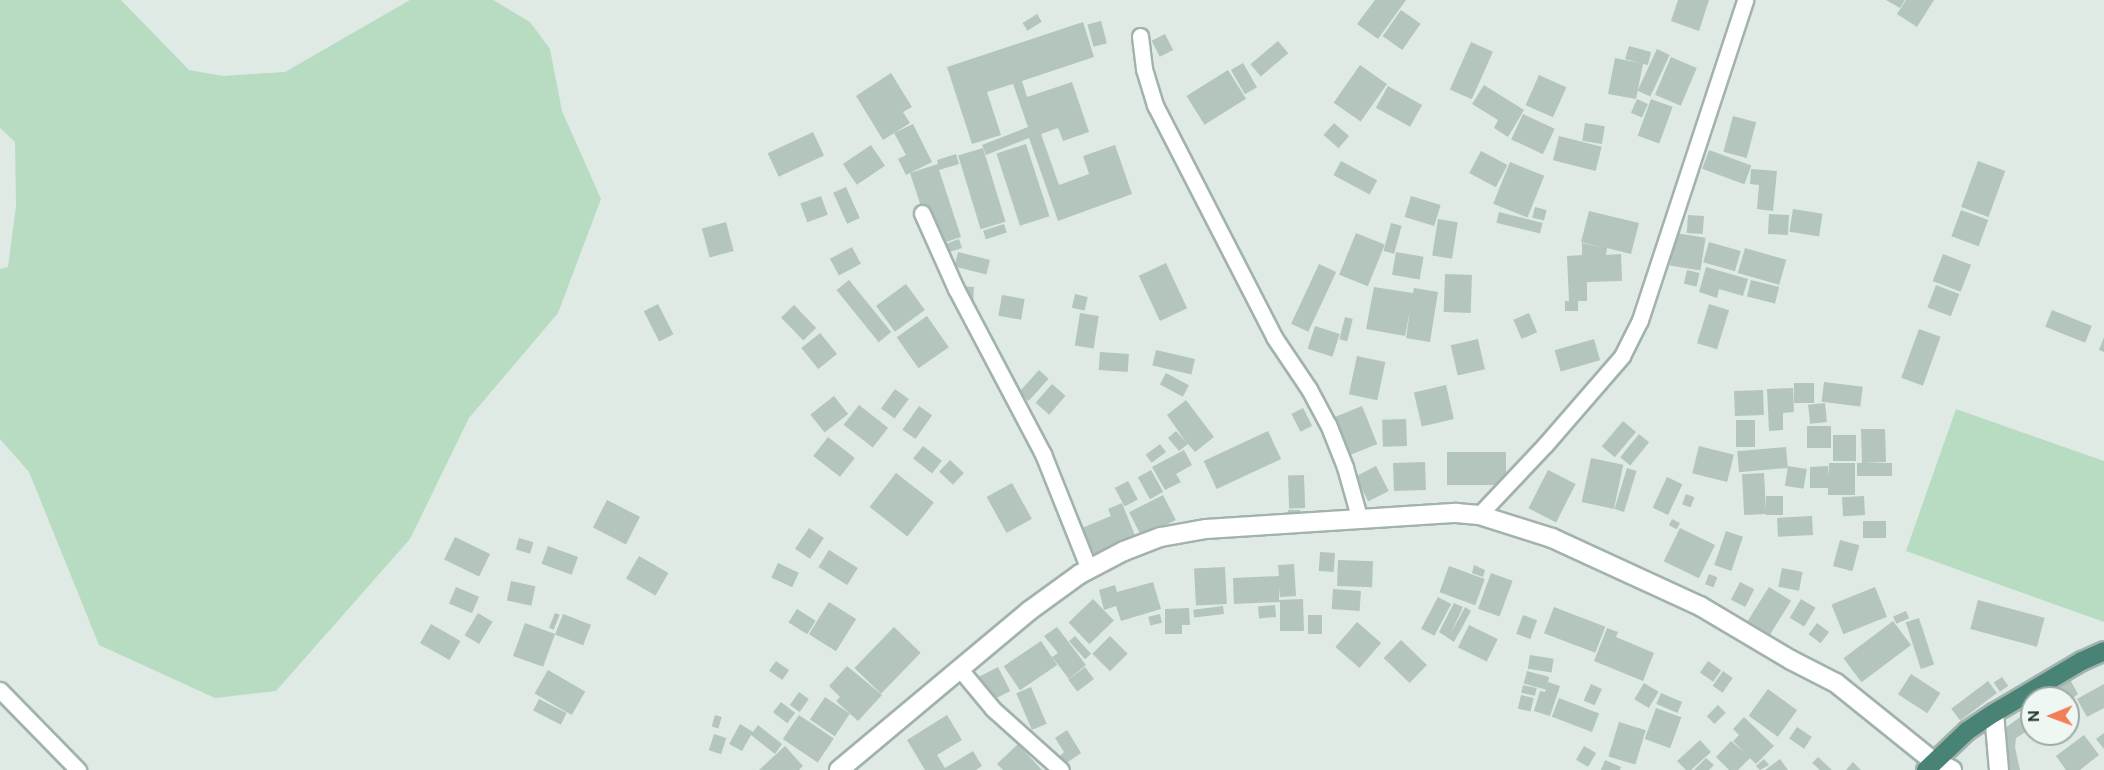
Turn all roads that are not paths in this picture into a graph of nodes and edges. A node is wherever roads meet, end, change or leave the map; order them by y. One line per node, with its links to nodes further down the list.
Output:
1 (1744, 0): 4 (street)
2 (1140, 36): 5 (street)
3 (922, 213): 6 (street)
4 (1479, 515): 5 (street); 11 (street)
5 (1360, 520): 6 (street)
6 (1089, 569): 8 (street)
7 (2104, 651): 10 (highway)
8 (958, 668): 13 (street); 14 (street)
9 (0, 690): 12 (street)
10 (1994, 713): 11 (highway); 16 (street)
11 (1929, 766): 15 (street)
12 (78, 770)
13 (839, 770)
14 (1061, 770)
15 (1952, 770)
16 (1999, 770)

